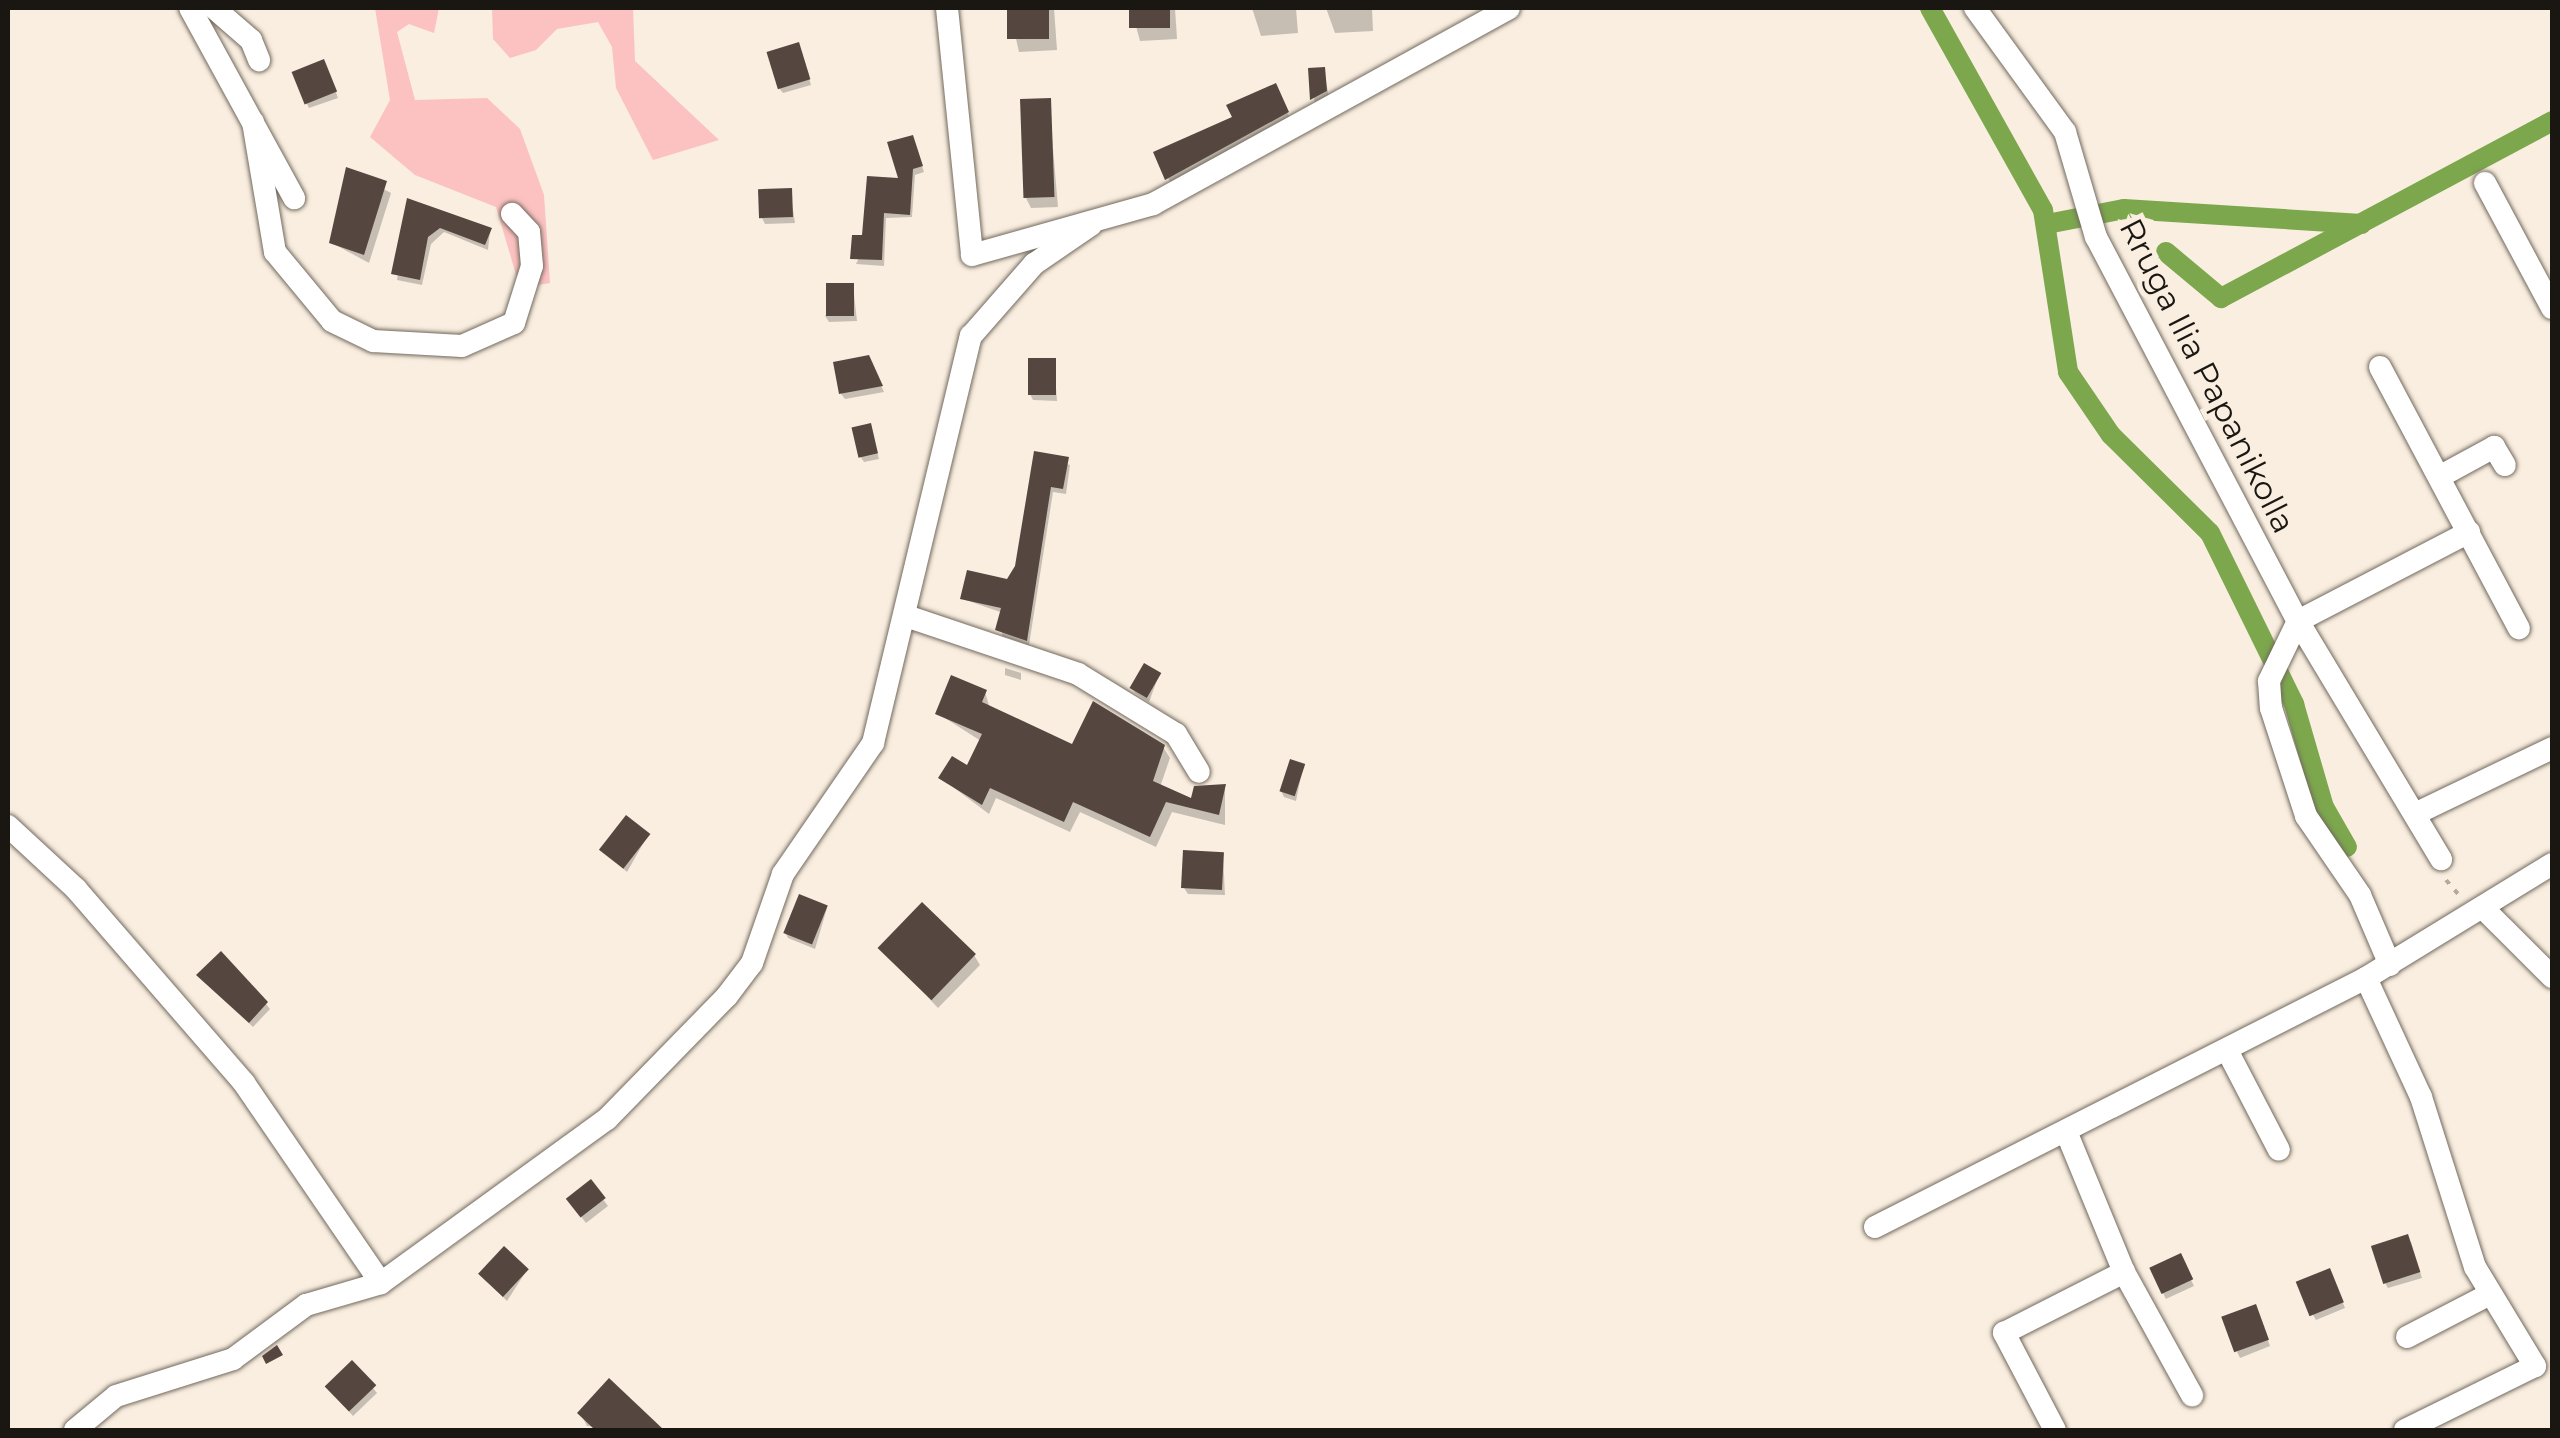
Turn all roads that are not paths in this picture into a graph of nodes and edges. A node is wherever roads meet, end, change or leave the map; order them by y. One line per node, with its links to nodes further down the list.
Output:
1 (190, 8): 7 (street)
2 (214, 8): 6 (street)
3 (948, 8): 11 (street)
4 (1509, 8): 11 (street)
5 (1975, 8): 19 (street, Rruga Ilia Papanikolla)
6 (260, 60)
7 (253, 122): 9 (street); 10 (street)
8 (2485, 183): 12 (street)
9 (294, 198)
10 (512, 214)
11 (1091, 225): 17 (street)
12 (2552, 308)
13 (2380, 368): 15 (street)
14 (2505, 464): 15 (street)
15 (2439, 477): 16 (street)
16 (2469, 532): 18 (street); 19 (street)
17 (910, 617): 21 (street); 35 (street)
18 (2519, 628)
19 (2296, 630): 22 (street, Rruga Ilia Papanikolla); 27 (street)
20 (2552, 748): 22 (street)
21 (1200, 772)
22 (2415, 814): 24 (street, Rruga Ilia Papanikolla)
23 (8, 826): 35 (street)
24 (2441, 858)
25 (2552, 864): 26 (street)
26 (2488, 912): 27 (street); 28 (street)
27 (2390, 965): 29 (street)
28 (2552, 977)
29 (2366, 978): 30 (street); 36 (street)
30 (2228, 1052): 31 (street); 32 (street)
31 (2068, 1134): 33 (street); 34 (street)
32 (2280, 1150)
33 (1875, 1227)
34 (2124, 1272): 38 (street); 40 (street)
35 (381, 1283): 39 (street)
36 (2490, 1294): 37 (street); 41 (street)
37 (2406, 1338)
38 (2192, 1395)
39 (76, 1430)
40 (2055, 1430)
41 (2404, 1430)

